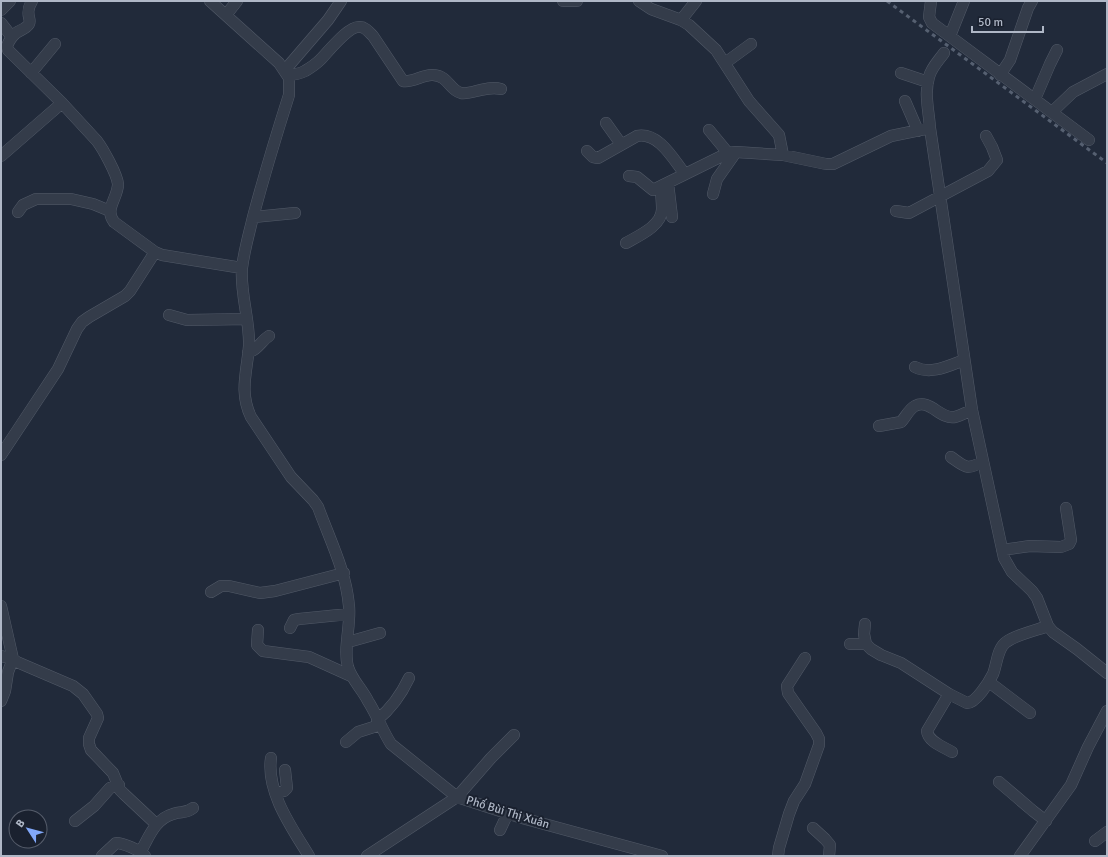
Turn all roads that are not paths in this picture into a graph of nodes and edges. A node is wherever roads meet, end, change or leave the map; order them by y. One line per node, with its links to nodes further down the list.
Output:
1 (10, 1): 13 (street)
2 (32, 1): 17 (street)
3 (210, 1): 12 (street)
4 (341, 1): 24 (street)
5 (563, 1): 6 (street)
6 (577, 1)
7 (639, 1): 14 (street)
8 (696, 1): 14 (street)
9 (931, 1): 16 (street)
10 (964, 1): 16 (street)
11 (1032, 1): 27 (street)
12 (230, 6): 24 (street)
13 (1, 10)
14 (681, 20): 22 (street)
15 (1, 23): 17 (street)
16 (950, 36): 27 (street)
17 (12, 37): 23 (street)
18 (55, 44): 23 (street)
19 (751, 44): 22 (street)
20 (1057, 50): 30 (street)
21 (944, 53): 28 (street)
22 (725, 63): 43 (street)
23 (31, 73): 31 (street)
24 (286, 73): 29 (street); 54 (street)
25 (901, 73): 28 (street)
26 (1107, 74): 33 (street)
27 (1000, 75): 30 (street)
28 (928, 82): 35 (street)
29 (501, 89)
30 (1035, 99): 33 (street)
31 (62, 102): 44 (street); 50 (street)
32 (905, 102): 37 (street)
33 (1052, 112): 39 (street)
34 (606, 123): 40 (street)
35 (930, 128): 37 (street); 49 (street)
36 (709, 130): 42 (street)
37 (918, 130): 43 (street)
38 (986, 136): 49 (street)
39 (1089, 140)
40 (621, 144): 41 (street); 45 (street)
41 (587, 151)
42 (732, 153): 43 (street); 45 (street); 48 (street)
43 (783, 155)
44 (1, 156)
45 (685, 174): 47 (street)
46 (629, 176): 47 (street)
47 (664, 185): 55 (street); 56 (street)
48 (713, 194)
49 (940, 197): 51 (street); 63 (street)
50 (110, 211): 52 (street); 57 (street)
51 (896, 211)
52 (18, 212)
53 (295, 213): 54 (street)
54 (254, 216): 58 (street)
55 (672, 217)
56 (626, 243)
57 (155, 252): 58 (street); 67 (street)
58 (242, 268): 60 (street)
59 (169, 315): 60 (street)
60 (247, 319): 62 (street)
61 (269, 336): 62 (street)
62 (248, 352): 72 (street)
63 (964, 360): 64 (street); 65 (street)
64 (915, 367)
65 (972, 410): 66 (street); 69 (street)
66 (879, 426)
67 (2, 450)
68 (951, 457): 69 (street)
69 (983, 461): 71 (street)
70 (1066, 508): 71 (street)
71 (1002, 550): 77 (street)
72 (344, 574): 73 (street); 75 (street)
73 (211, 592)
74 (1, 606): 86 (street)
75 (350, 614): 78 (street); 81 (street)
76 (865, 624): 83 (street)
77 (1048, 626): 87 (street); 90 (street)
78 (290, 628)
79 (258, 630): 88 (street)
80 (380, 633): 81 (street)
81 (348, 642): 88 (street)
82 (850, 644): 83 (street)
83 (866, 644): 91 (street)
84 (1, 656): 86 (street)
85 (805, 658): 119 (street)
86 (13, 659): 92 (street); 102 (street)
87 (1107, 673)
88 (351, 676): 95 (street)
89 (409, 678): 95 (street)
90 (989, 682): 91 (street); 94 (street)
91 (949, 694): 98 (street)
92 (1, 701)
93 (1107, 712): 108 (street)
94 (1030, 713)
95 (379, 722): 97 (street); 104 (street)
96 (514, 735): 104 (street)
97 (346, 742)
98 (952, 752)
99 (271, 758): 103 (street)
100 (285, 770): 103 (street)
101 (999, 782): 108 (street)
102 (118, 785): 107 (street); 109 (street)
103 (276, 793): 116 (street)
104 (457, 797): 106 (street, Phố Bùi Thị Xuân); 117 (street, Phố Bùi Thị Xuân)
105 (193, 808): 109 (street)
106 (508, 813): 111 (street); 118 (street, Phố Bùi Thị Xuân)
107 (75, 821)
108 (1046, 821): 121 (street)
109 (156, 824): 114 (street)
110 (813, 828): 120 (street)
111 (500, 830)
112 (1107, 832): 113 (street)
113 (1095, 841)
114 (143, 854): 115 (street)
115 (102, 856)
116 (309, 856)
117 (367, 856)
118 (662, 856)
119 (778, 856)
120 (829, 856)
121 (1020, 856)

